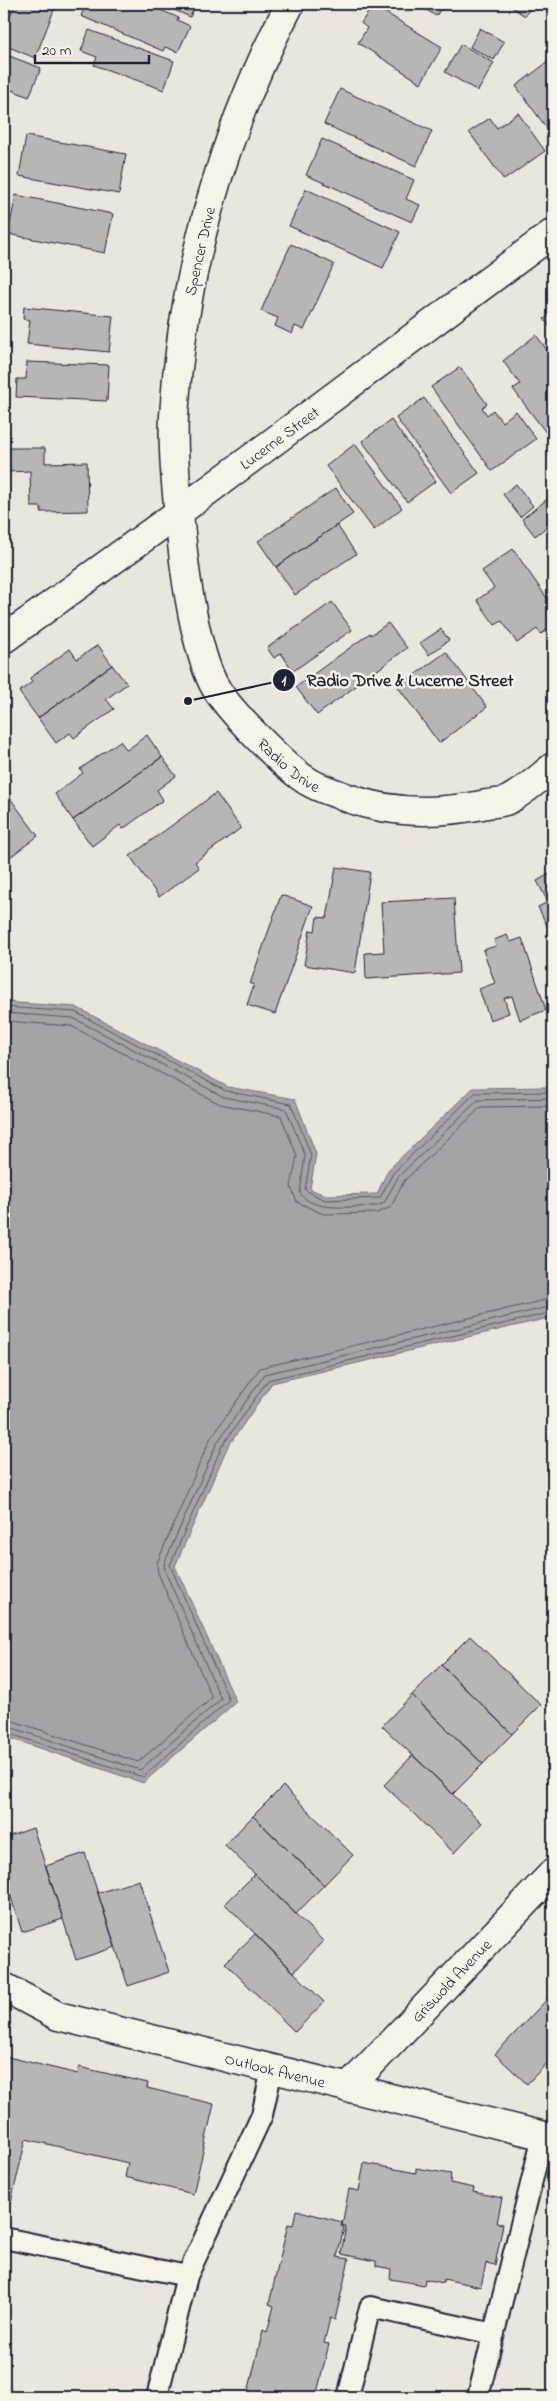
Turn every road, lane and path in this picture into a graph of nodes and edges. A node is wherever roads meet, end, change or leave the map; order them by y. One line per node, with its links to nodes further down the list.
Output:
1 (290, 4): 3 (street, Spencer Drive)
2 (553, 233): 3 (street, Lucerne Street)
3 (178, 512): 4 (street, Lucerne Street); 5 (street, Radio Drive)
4 (4, 639)
5 (553, 767)
6 (553, 1873): 9 (street, Griswold Avenue)
7 (4, 1988): 8 (street, Outlook Avenue)
8 (272, 2069): 9 (street, Outlook Avenue); 12 (lane)
9 (348, 2088): 10 (street, Outlook Avenue)
10 (548, 2137): 13 (lane)
11 (4, 2238): 12 (lane)
12 (187, 2276): 14 (lane)
13 (494, 2334): 15 (lane); 16 (lane)
14 (157, 2397)
15 (348, 2397)
16 (478, 2397)

